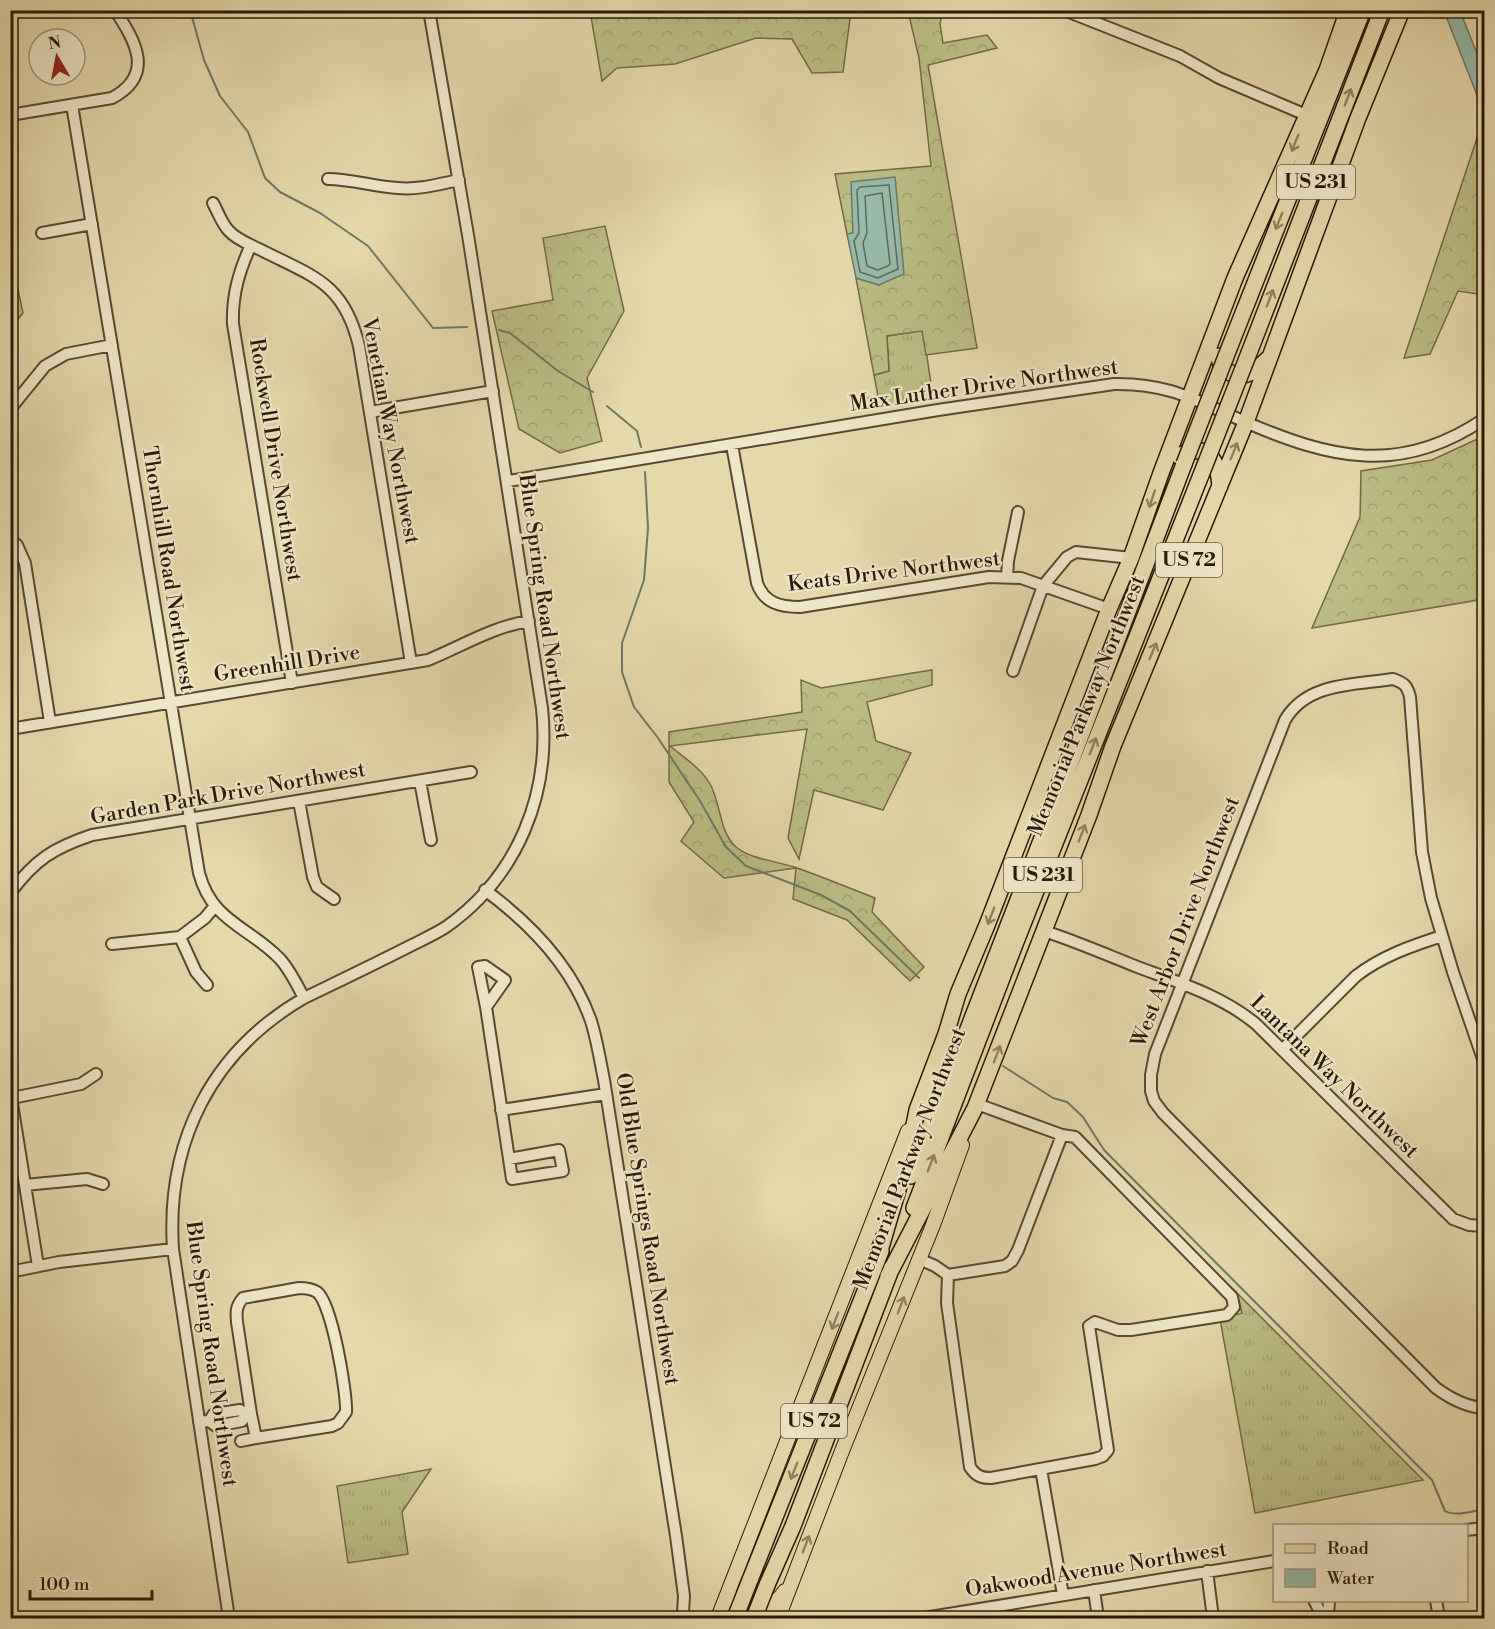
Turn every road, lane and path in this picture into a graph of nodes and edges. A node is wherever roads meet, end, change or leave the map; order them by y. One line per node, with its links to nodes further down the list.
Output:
1 (115, 10): 9 (street)
2 (429, 10): 13 (street, Blue Spring Road Northwest)
3 (1064, 10): 8 (street)
4 (1348, 10): 11 (highway, US 72)
5 (1363, 10): 41 (highway, Memorial Parkway Northwest / US 231, one-way to 41, bridge)
6 (1382, 10): 83 (highway, Memorial Parkway Northwest / US 231, one-way to 6, bridge)
7 (1402, 10): 20 (highway, US 72)
8 (1077, 13): 11 (street)
9 (72, 105): 10 (street); 15 (street, Thornhill Road Northwest)
10 (10, 115)
11 (1306, 115): 18 (highway, US 72, one-way to 18)
12 (328, 179): 13 (street)
13 (459, 180): 21 (street, Blue Spring Road Northwest)
14 (213, 203): 17 (street, Venetian Way Northwest)
15 (92, 224): 16 (street); 19 (street, Thornhill Road Northwest)
16 (42, 233)
17 (251, 245): 24 (street, Venetian Way Northwest); 40 (street, Rockwell Drive Northwest)
18 (1213, 336): 20 (highway); 22 (highway, US 72)
19 (112, 345): 23 (street); 42 (street, Thornhill Road Northwest)
20 (1271, 356): 26 (highway, US 72)
21 (494, 391): 24 (street); 29 (street, Blue Spring Road Northwest)
22 (1189, 396): 26 (street, Max Luther Drive Northwest); 27 (street, Max Luther Drive Northwest); 28 (highway, US 72)
23 (10, 409)
24 (370, 412): 38 (street, Venetian Way Northwest)
25 (1485, 419): 26 (street, Max Luther Drive Northwest)
26 (1246, 422): 30 (highway, US 72, one-way to 26)
27 (732, 445): 29 (street, Max Luther Drive Northwest); 34 (street, Keats Drive Northwest)
28 (1164, 465): 30 (highway); 33 (highway, US 72, one-way to 33)
29 (508, 481): 37 (street, Blue Spring Road Northwest)
30 (1220, 486): 56 (highway, US 72, one-way to 30)
31 (1018, 512): 34 (street)
32 (10, 538): 43 (street)
33 (1131, 558): 35 (street); 36 (highway, US 72)
34 (1007, 577): 35 (street, Keats Drive Northwest)
35 (1043, 586): 36 (street, Keats Drive Northwest); 39 (street)
36 (1109, 609): 47 (highway, US 72)
37 (529, 621): 38 (street, Greenhill Drive); 52 (street, Blue Spring Road Northwest)
38 (411, 663): 40 (street, Greenhill Drive)
39 (1013, 671)
40 (292, 683): 42 (street, Greenhill Drive)
41 (1099, 689): 47 (highway); 79 (highway, Memorial Parkway Northwest / US 231)
42 (171, 703): 43 (street, Greenhill Drive); 49 (street, Thornhill Road Northwest)
43 (51, 722): 44 (street, Greenhill Drive)
44 (10, 729)
45 (471, 772): 46 (street, Garden Park Drive Northwest)
46 (420, 781): 48 (street, Garden Park Drive Northwest); 50 (street)
47 (1036, 799): 71 (highway, US 72, one-way to 71)
48 (298, 801): 49 (street, Garden Park Drive Northwest); 54 (street)
49 (190, 819): 51 (street, Garden Park Drive Northwest); 55 (street, Thornhill Road Northwest)
50 (431, 840)
51 (14, 879): 53 (street, Garden Park Drive Northwest)
52 (485, 890): 62 (street, Blue Spring Road Northwest); 68 (street, Old Blue Springs Road Northwest)
53 (10, 893)
54 (334, 899)
55 (214, 907): 58 (street); 62 (street, Thornhill Road Northwest)
56 (1044, 931): 60 (street, Lantana Way Northwest); 69 (highway, US 72, one-way to 56)
57 (1442, 936): 60 (street, West Arbor Drive Northwest); 64 (street); 65 (street)
58 (180, 937): 59 (street); 61 (street)
59 (112, 944)
60 (1182, 984): 64 (street, Lantana Way Northwest); 84 (street, West Arbor Drive Northwest)
61 (207, 986)
62 (304, 998): 77 (street, Blue Spring Road Northwest)
63 (486, 1007): 70 (street)
64 (1282, 1050): 76 (street, Lantana Way Northwest)
65 (1485, 1062)
66 (96, 1074): 67 (street)
67 (11, 1094): 75 (street)
68 (606, 1094): 70 (street); 105 (street, Old Blue Springs Road Northwest)
69 (976, 1106): 72 (street); 78 (main road); 83 (highway, US 72)
70 (501, 1110): 73 (street)
71 (917, 1110): 79 (highway, US 72); 93 (main road, one-way to 93)
72 (1062, 1135): 82 (street); 89 (street)
73 (509, 1159): 73 (street)
74 (103, 1184): 75 (street)
75 (25, 1185): 80 (street)
76 (1485, 1226)
77 (173, 1249): 80 (street); 86 (street, Blue Spring Road Northwest)
78 (919, 1259): 82 (street); 97 (main road, one-way to 78)
79 (877, 1261): 108 (highway, Memorial Parkway Northwest / US 72, one-way to 108, bridge)
80 (38, 1266): 81 (street)
81 (10, 1272)
82 (948, 1275): 89 (street)
83 (888, 1276): 109 (highway, Memorial Parkway Northwest / US 72, bridge)
84 (1485, 1408)
85 (248, 1414): 86 (street); 87 (street); 87 (street)
86 (204, 1421): 106 (street, Blue Spring Road Northwest)
87 (256, 1438): 88 (street)
88 (241, 1441)
89 (1041, 1469): 99 (street)
90 (1485, 1528): 91 (street)
91 (1468, 1530)
92 (1273, 1561): 94 (street, Oakwood Avenue Northwest)
93 (739, 1567): 97 (main road); 107 (main road)
94 (1228, 1568): 95 (street); 96 (street, Oakwood Avenue Northwest)
95 (1273, 1568)
96 (1207, 1571): 98 (street, Oakwood Avenue Northwest); 114 (street)
97 (793, 1579): 104 (main road)
98 (1094, 1590): 99 (street, Oakwood Avenue Northwest); 113 (street)
99 (1063, 1595): 112 (street, Oakwood Avenue Northwest)
100 (1315, 1602): 115 (street)
101 (1323, 1602): 115 (street)
102 (1329, 1602): 115 (street)
103 (1436, 1602): 116 (street)
104 (783, 1605): 110 (main road); 111 (main road)
105 (683, 1613)
106 (229, 1618)
107 (718, 1618)
108 (735, 1618)
109 (754, 1618)
110 (778, 1618)
111 (789, 1618)
112 (924, 1618)
113 (1098, 1618)
114 (1213, 1618)
115 (1325, 1618)
116 (1439, 1618)

